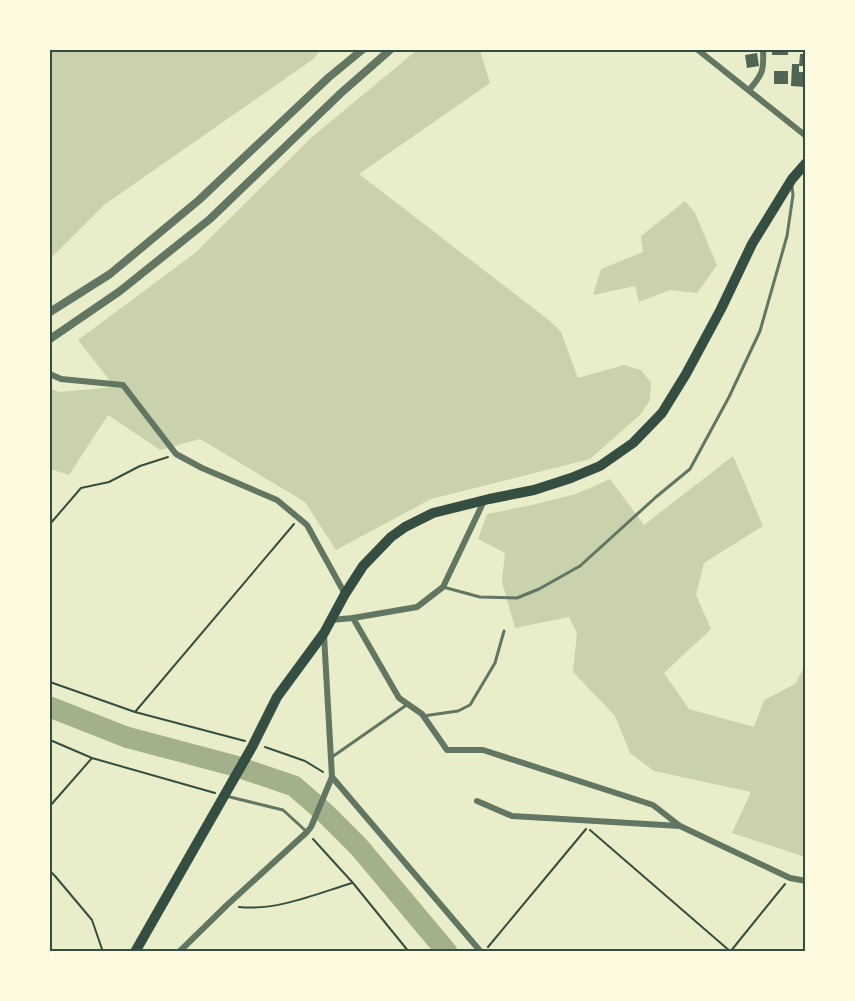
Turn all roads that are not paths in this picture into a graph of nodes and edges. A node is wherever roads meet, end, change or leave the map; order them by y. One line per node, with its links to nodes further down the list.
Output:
1 (362, 50): 9 (street)
2 (390, 50): 10 (street)
3 (699, 50): 5 (street)
4 (763, 50): 5 (street)
5 (749, 90): 6 (street)
6 (806, 136)
7 (806, 163): 8 (main road)
8 (792, 179): 12 (main road); 13 (lane)
9 (50, 312)
10 (50, 339)
11 (50, 374): 14 (street)
12 (484, 501): 13 (street); 14 (main road)
13 (443, 587): 15 (street)
14 (345, 594): 16 (main road)
15 (353, 618): 16 (street); 19 (street)
16 (330, 620): 18 (main road)
17 (504, 631): 20 (lane)
18 (324, 633): 21 (street); 23 (main road)
19 (408, 704): 20 (street); 21 (lane)
20 (423, 716): 25 (street)
21 (331, 758): 22 (street)
22 (332, 777): 26 (street); 30 (street)
23 (224, 796): 26 (lane); 28 (main road)
24 (477, 801): 25 (street)
25 (680, 826): 27 (street)
26 (309, 830): 29 (street)
27 (806, 881)
28 (135, 951)
29 (179, 951)
30 (483, 951)

